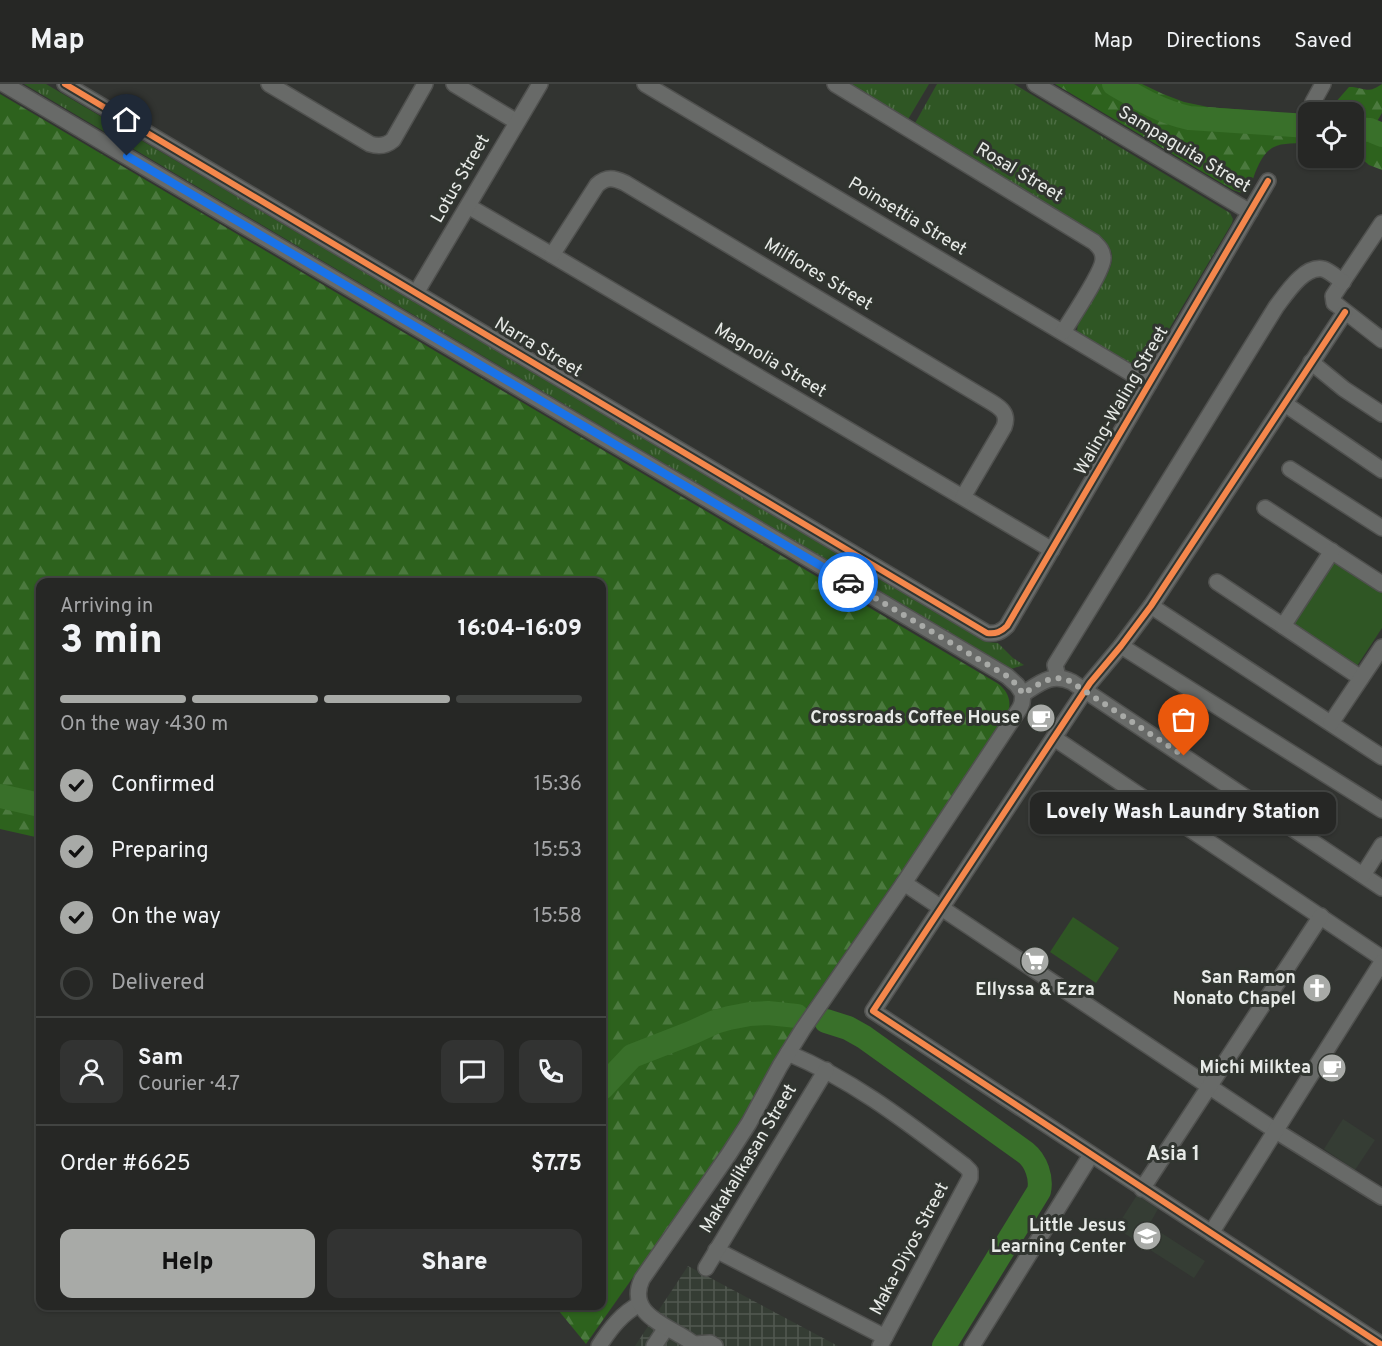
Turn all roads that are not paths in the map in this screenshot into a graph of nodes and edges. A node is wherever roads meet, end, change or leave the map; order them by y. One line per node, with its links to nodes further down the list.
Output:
1 (4, 84): 44 (street)
2 (65, 84): 19 (street, Narra Street)
3 (269, 84): 4 (street)
4 (425, 84)
5 (454, 84): 12 (street)
6 (540, 84): 12 (street, Lotus Street)
7 (835, 84): 21 (street, Rosal Street)
8 (1035, 84): 15 (street, Sampaguita Street)
9 (1323, 84): 11 (street)
10 (649, 85): 21 (street, Poinsettia Street)
11 (1313, 102)
12 (517, 122): 14 (street, Lotus Street)
13 (1268, 181): 15 (street, Waling-Waling Street)
14 (468, 206): 17 (street, Magnolia Street); 19 (street, Lotus Street)
15 (1250, 212): 24 (street, Waling-Waling Street)
16 (1382, 223): 18 (street)
17 (552, 255): 29 (street, Magnolia Street); 29 (street, Milflores Street)
18 (1343, 282): 20 (street); 41 (street)
19 (416, 293): 38 (street, Narra Street)
20 (1344, 312): 22 (street); 23 (street)
21 (1063, 332): 24 (street, Poinsettia Street)
22 (1382, 340)
23 (1311, 362): 25 (street); 26 (street)
24 (1149, 384): 32 (street, Waling-Waling Street)
25 (1285, 404): 28 (street); 36 (street)
26 (1382, 414)
27 (1290, 469): 31 (street)
28 (1382, 470)
29 (963, 497): 32 (street, Magnolia Street)
30 (1265, 508): 33 (street)
31 (1382, 528)
32 (1052, 550): 38 (street, Waling-Waling Street)
33 (1332, 551): 35 (street); 37 (street)
34 (1216, 582): 37 (street)
35 (1382, 584)
36 (1150, 606): 39 (street); 45 (street)
37 (1283, 626): 42 (street)
38 (998, 633)
39 (1120, 646): 43 (street); 48 (street)
40 (1382, 647): 42 (street)
41 (1058, 677): 43 (street); 44 (street)
42 (1361, 678): 45 (street)
43 (1085, 690): 46 (street); 50 (street)
44 (1023, 694): 51 (street)
45 (1331, 723): 47 (street)
46 (1054, 738): 53 (street); 54 (street)
47 (1382, 757)
48 (1382, 810)
49 (1382, 845): 50 (street)
50 (1363, 875): 52 (street)
51 (904, 883): 53 (street); 56 (street)
52 (1382, 888)
53 (942, 908): 58 (street); 60 (street)
54 (1321, 916): 55 (street); 58 (street)
55 (1382, 960): 59 (street)
56 (788, 1053): 57 (street, Maka-Diyos Street); 66 (street)
57 (826, 1070): 64 (street, Makakalikasan Street); 68 (street, Maka-Diyos Street)
58 (1210, 1086): 59 (street); 61 (street)
59 (1276, 1131): 62 (street); 63 (street)
60 (1091, 1155): 61 (street); 74 (street)
61 (1142, 1189): 63 (street)
62 (1382, 1197)
63 (1211, 1233): 70 (street)
64 (716, 1250): 65 (street, Makakalikasan Street); 68 (street)
65 (706, 1268)
66 (640, 1304): 67 (street); 71 (street)
67 (666, 1328): 69 (street); 72 (street)
68 (883, 1342)
69 (695, 1345): 73 (street)
70 (1382, 1345)
71 (599, 1346)
72 (654, 1346)
73 (715, 1346)
74 (972, 1346)

